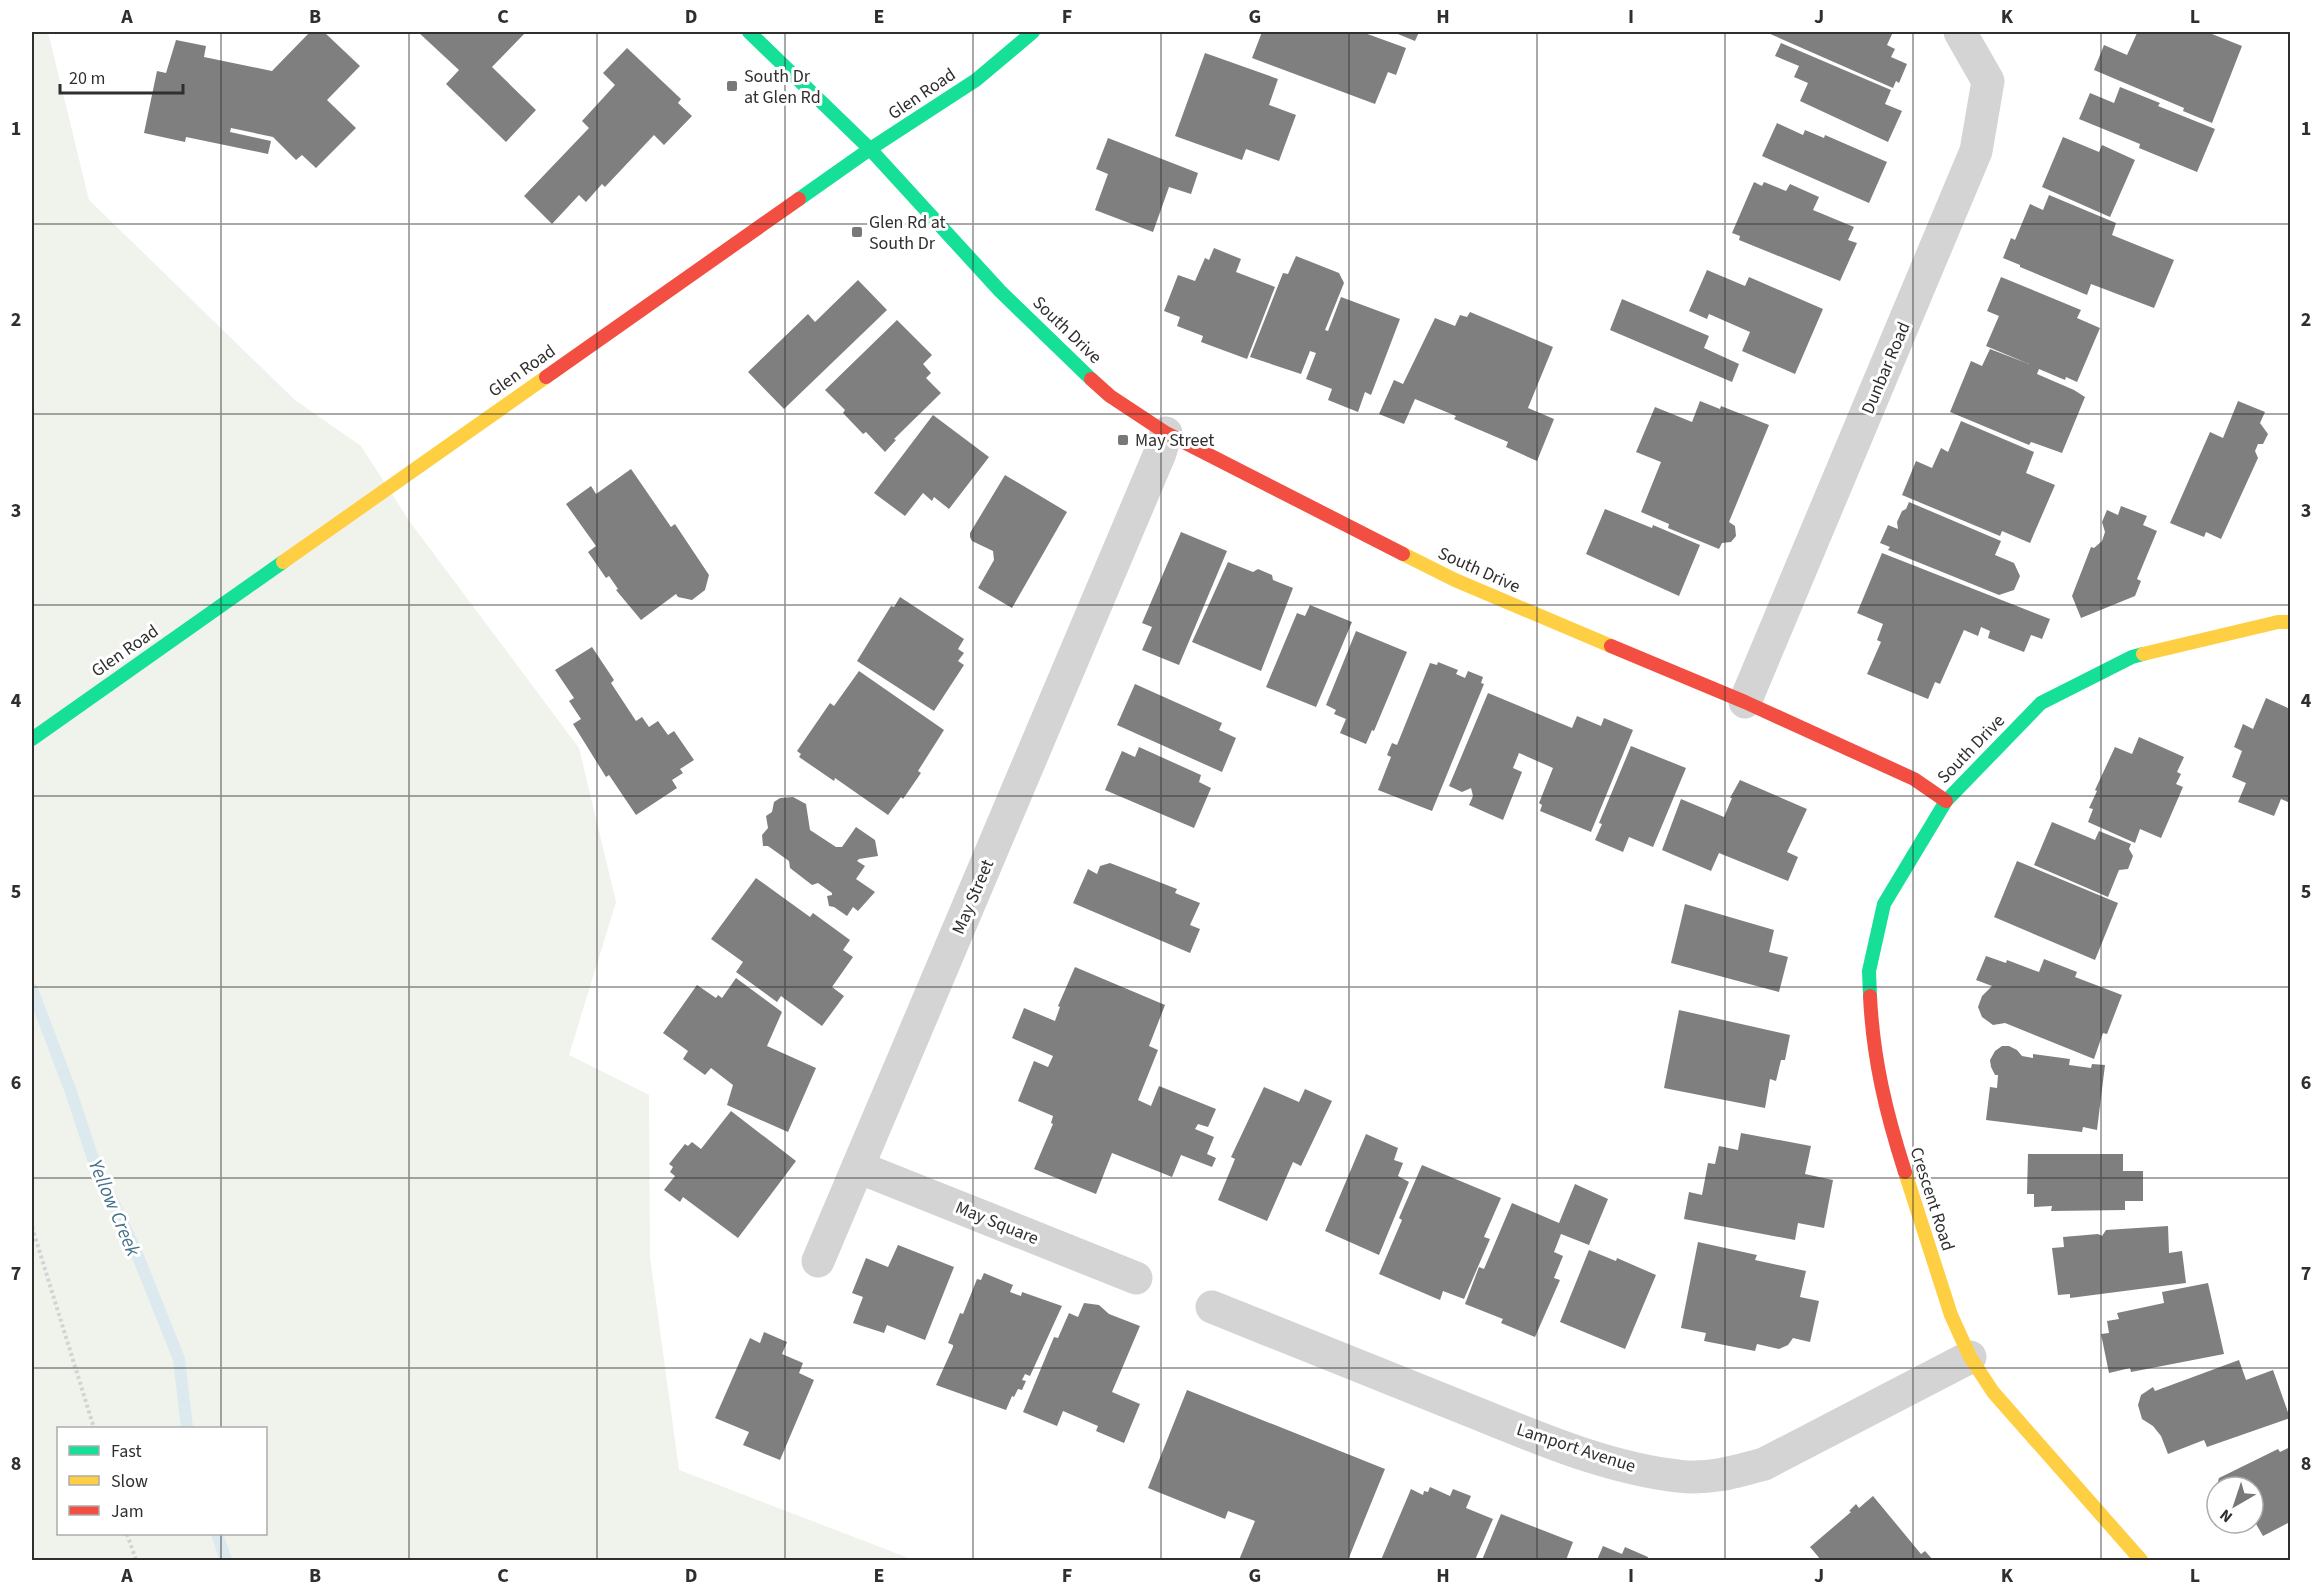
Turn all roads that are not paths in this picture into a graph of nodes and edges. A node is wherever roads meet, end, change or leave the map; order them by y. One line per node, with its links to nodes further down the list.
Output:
1 (749, 32): 4 (street, South Drive)
2 (1033, 32): 4 (street, Glen Road)
3 (1960, 32): 7 (street, Dunbar Road)
4 (870, 149): 5 (street, South Drive); 8 (street, Glen Road)
5 (1166, 433): 7 (street, South Drive); 10 (street, May Street)
6 (2290, 622): 9 (street, South Drive)
7 (1744, 702): 9 (street, South Drive)
8 (32, 739)
9 (1946, 801): 14 (street, Crescent Road)
10 (858, 1167): 11 (street, May Street); 12 (street, May Square)
11 (818, 1261)
12 (1136, 1278)
13 (1212, 1307): 14 (street, Lamport Avenue)
14 (1970, 1357): 15 (street, Crescent Road)
15 (2141, 1560)

